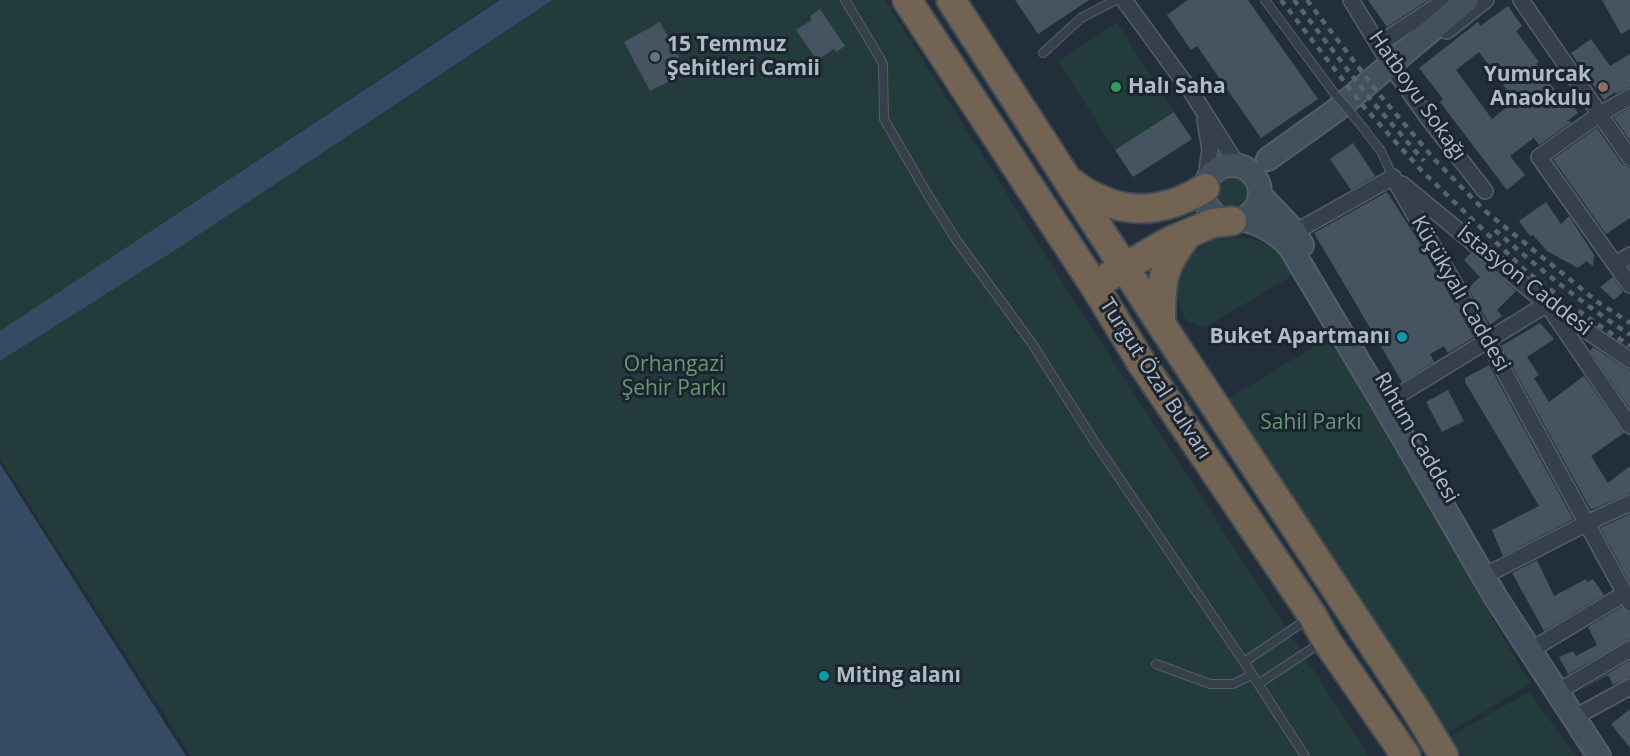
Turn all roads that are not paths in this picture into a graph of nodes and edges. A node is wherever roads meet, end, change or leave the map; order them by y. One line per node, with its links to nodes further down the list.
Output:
1 (845, 0): 48 (lane)
2 (907, 0): 33 (highway, Turgut Özal Bulvarı)
3 (951, 0): 22 (highway, Turgut Özal Bulvarı)
4 (1116, 0): 13 (lane)
5 (1124, 0): 15 (street)
6 (1265, 0): 17 (lane, Küçükyalı Caddesi)
7 (1351, 0): 12 (street, Hatboyu Sokağı)
8 (1446, 0): 12 (street)
9 (1467, 0): 14 (street)
10 (1486, 0): 14 (street)
11 (1521, 0): 18 (street)
12 (1379, 44): 14 (street, Hatboyu Sokağı)
13 (1043, 53)
14 (1390, 68): 17 (street); 26 (street, Hatboyu Sokağı)
15 (1192, 93): 21 (street); 24 (street)
16 (1630, 97): 18 (street)
17 (1341, 106): 20 (street); 23 (lane, Küçükyalı Caddesi)
18 (1600, 114): 19 (street); 32 (street)
19 (1630, 158)
20 (1268, 159): 21 (street); 25 (street)
21 (1240, 166): 24 (street); 25 (street)
22 (1061, 169): 24 (highway); 31 (highway, Turgut Özal Bulvarı)
23 (1394, 177): 28 (street); 35 (street, İstasyon Caddesi); 37 (street, Küçükyalı Caddesi)
24 (1199, 190): 27 (street); 31 (highway)
25 (1259, 190): 27 (street); 28 (street, Rıhtım Caddesi)
26 (1485, 191)
27 (1236, 220): 29 (highway); 39 (street, Rıhtım Caddesi)
28 (1295, 232): 39 (street, Rıhtım Caddesi)
29 (1188, 234): 31 (highway); 36 (highway)
30 (1630, 255): 32 (street)
31 (1121, 261): 33 (highway); 36 (highway, Turgut Özal Bulvarı)
32 (1616, 264): 34 (street)
33 (1092, 282): 45 (highway, Turgut Özal Bulvarı)
34 (1630, 285)
35 (1547, 304): 37 (street); 38 (street, İstasyon Caddesi); 40 (street)
36 (1161, 324): 57 (highway, Turgut Özal Bulvarı)
37 (1488, 342): 39 (street); 42 (street, Küçükyalı Caddesi)
38 (1630, 360)
39 (1389, 402): 43 (street, Rıhtım Caddesi); 53 (street, Rıhtım Caddesi)
40 (1630, 426)
41 (1630, 503): 42 (street)
42 (1587, 523): 43 (street); 44 (street, Küçükyalı Caddesi)
43 (1494, 571): 46 (street, Rıhtım Caddesi)
44 (1627, 598): 46 (street)
45 (1319, 628): 48 (lane); 51 (lane); 56 (highway, Turgut Özal Bulvarı)
46 (1536, 647): 53 (street, Rıhtım Caddesi)
47 (1630, 649): 53 (street)
48 (1244, 662): 50 (lane)
49 (1156, 664): 50 (lane)
50 (1252, 675): 51 (lane)
51 (1258, 684): 55 (lane)
52 (1630, 687): 54 (street)
53 (1559, 691): 54 (street, Rıhtım Caddesi)
54 (1575, 717): 58 (street, Rıhtım Caddesi)
55 (1305, 756)
56 (1406, 756)
57 (1444, 756)
58 (1599, 756)

